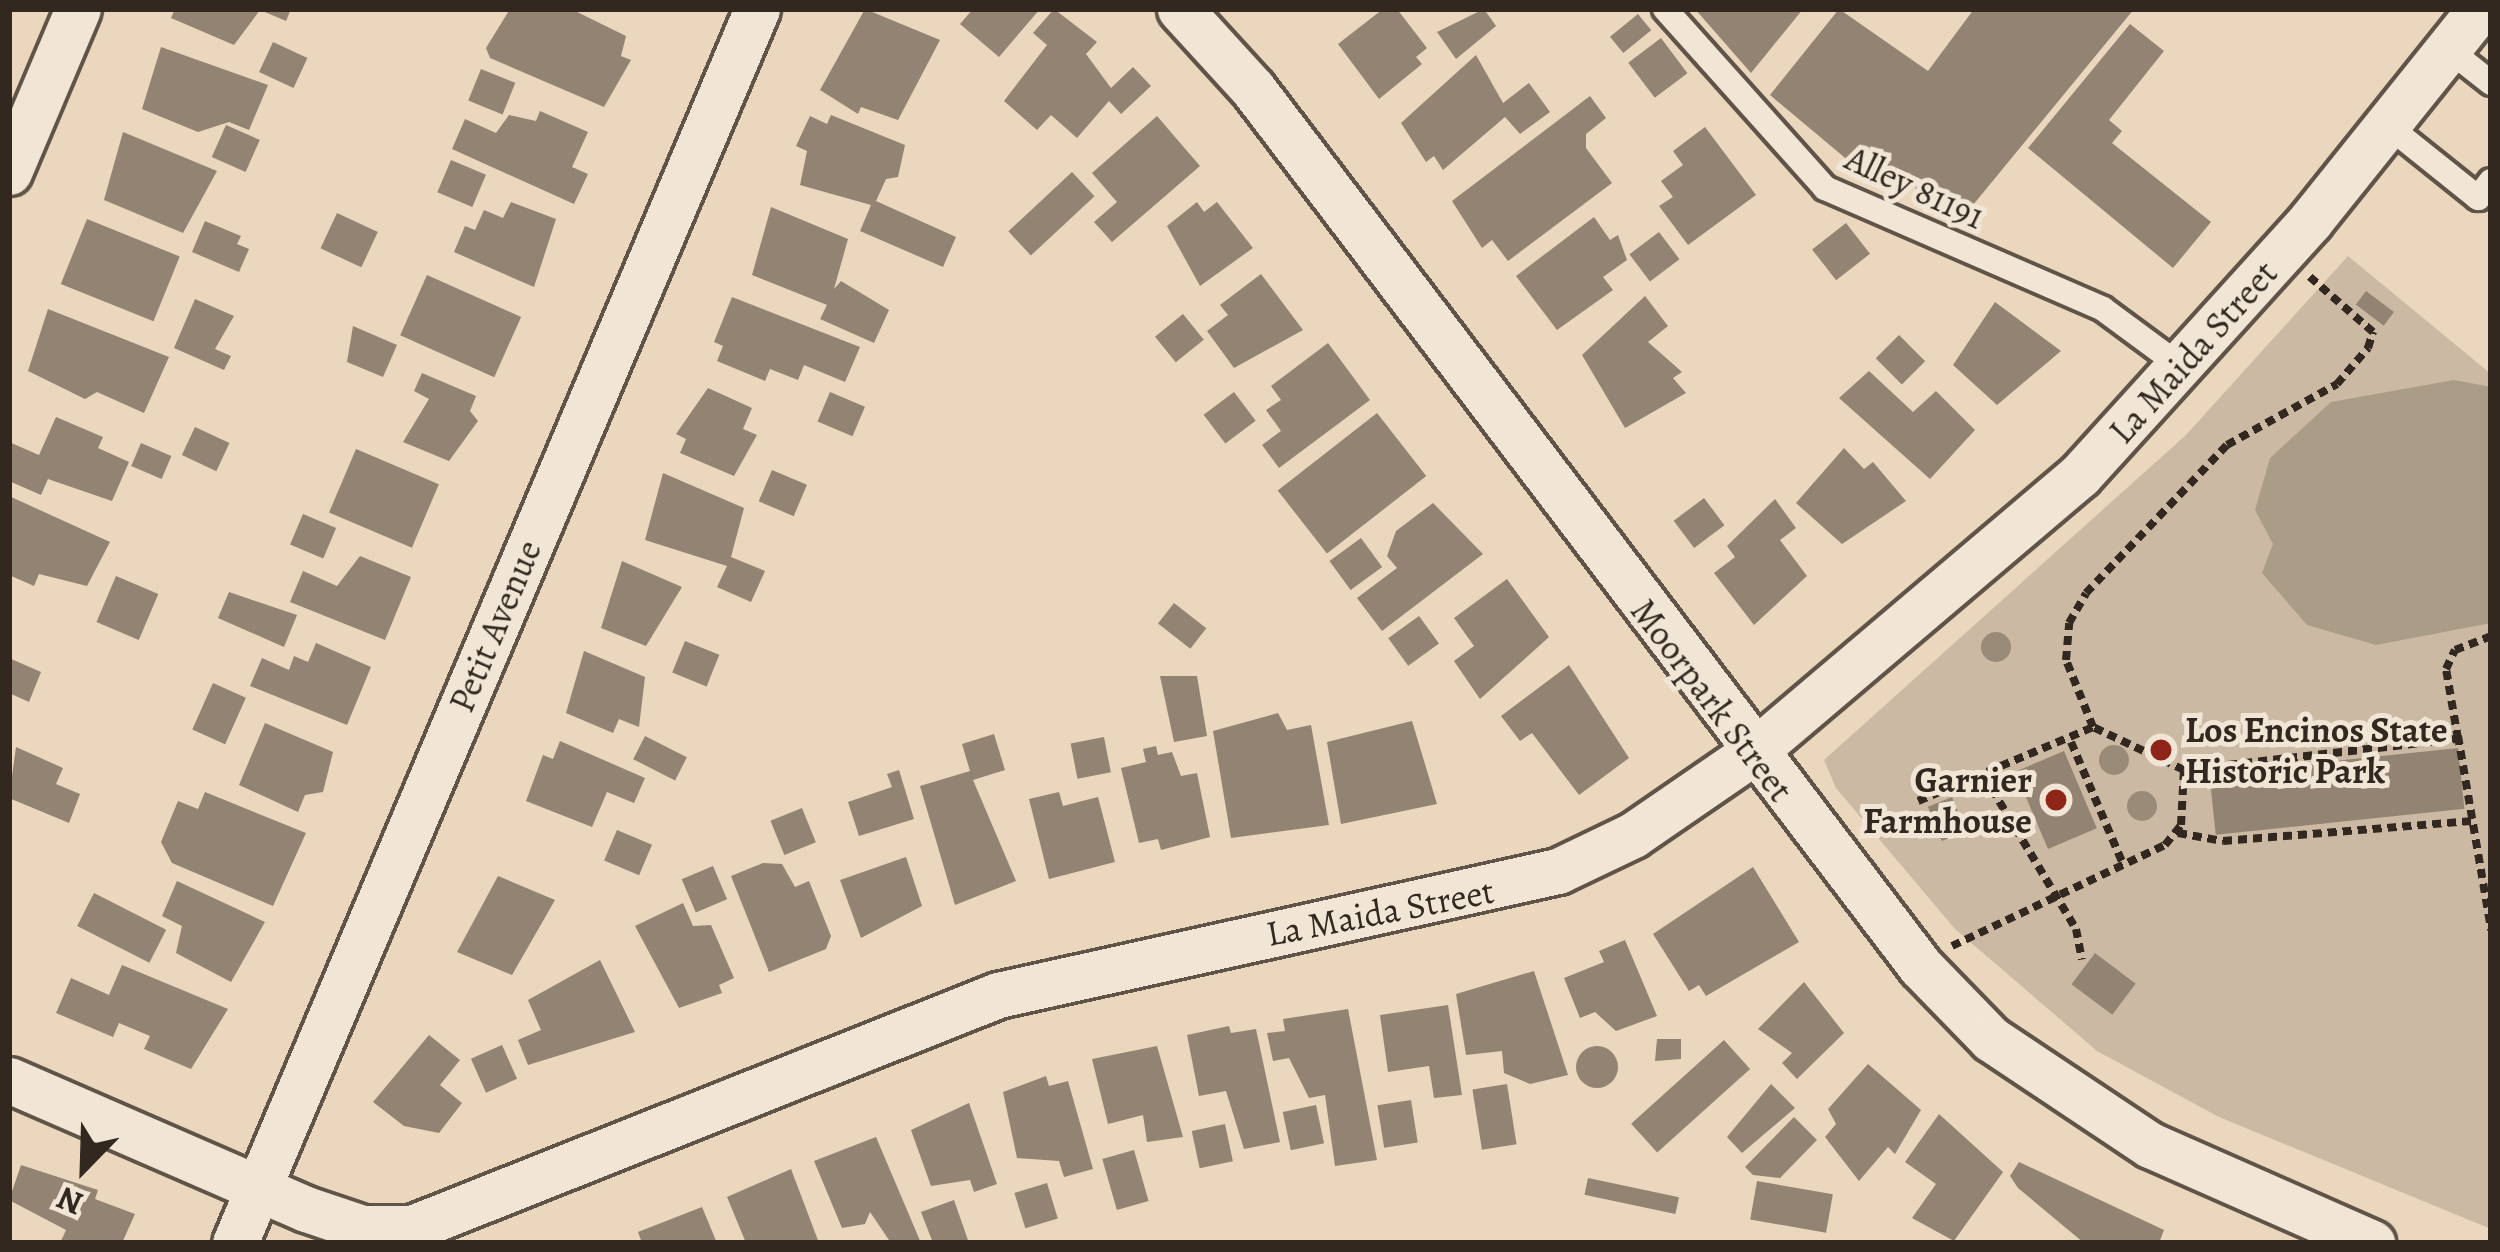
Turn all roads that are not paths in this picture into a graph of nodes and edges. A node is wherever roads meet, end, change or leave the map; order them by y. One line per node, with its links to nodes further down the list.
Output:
1 (78, 9): 9 (street)
2 (758, 9): 14 (street, Petit Avenue)
3 (1180, 9): 12 (street, Moorpark Street)
4 (1665, 9): 11 (lane, Alley 81191)
5 (2480, 9): 6 (street, La Maida Street)
6 (2448, 49): 7 (lane); 8 (street, La Maida Street)
7 (2491, 83)
8 (2387, 125): 10 (lane); 11 (street, La Maida Street)
9 (9, 172)
10 (2491, 182)
11 (2183, 368): 12 (street, La Maida Street)
12 (1751, 754): 14 (street, La Maida Street); 15 (street, Moorpark Street)
13 (9, 1079): 14 (street, La Maida Street)
14 (258, 1188): 16 (street, Petit Avenue)
15 (2276, 1225): 17 (street, Moorpark Street)
16 (235, 1243)
17 (2372, 1243)

